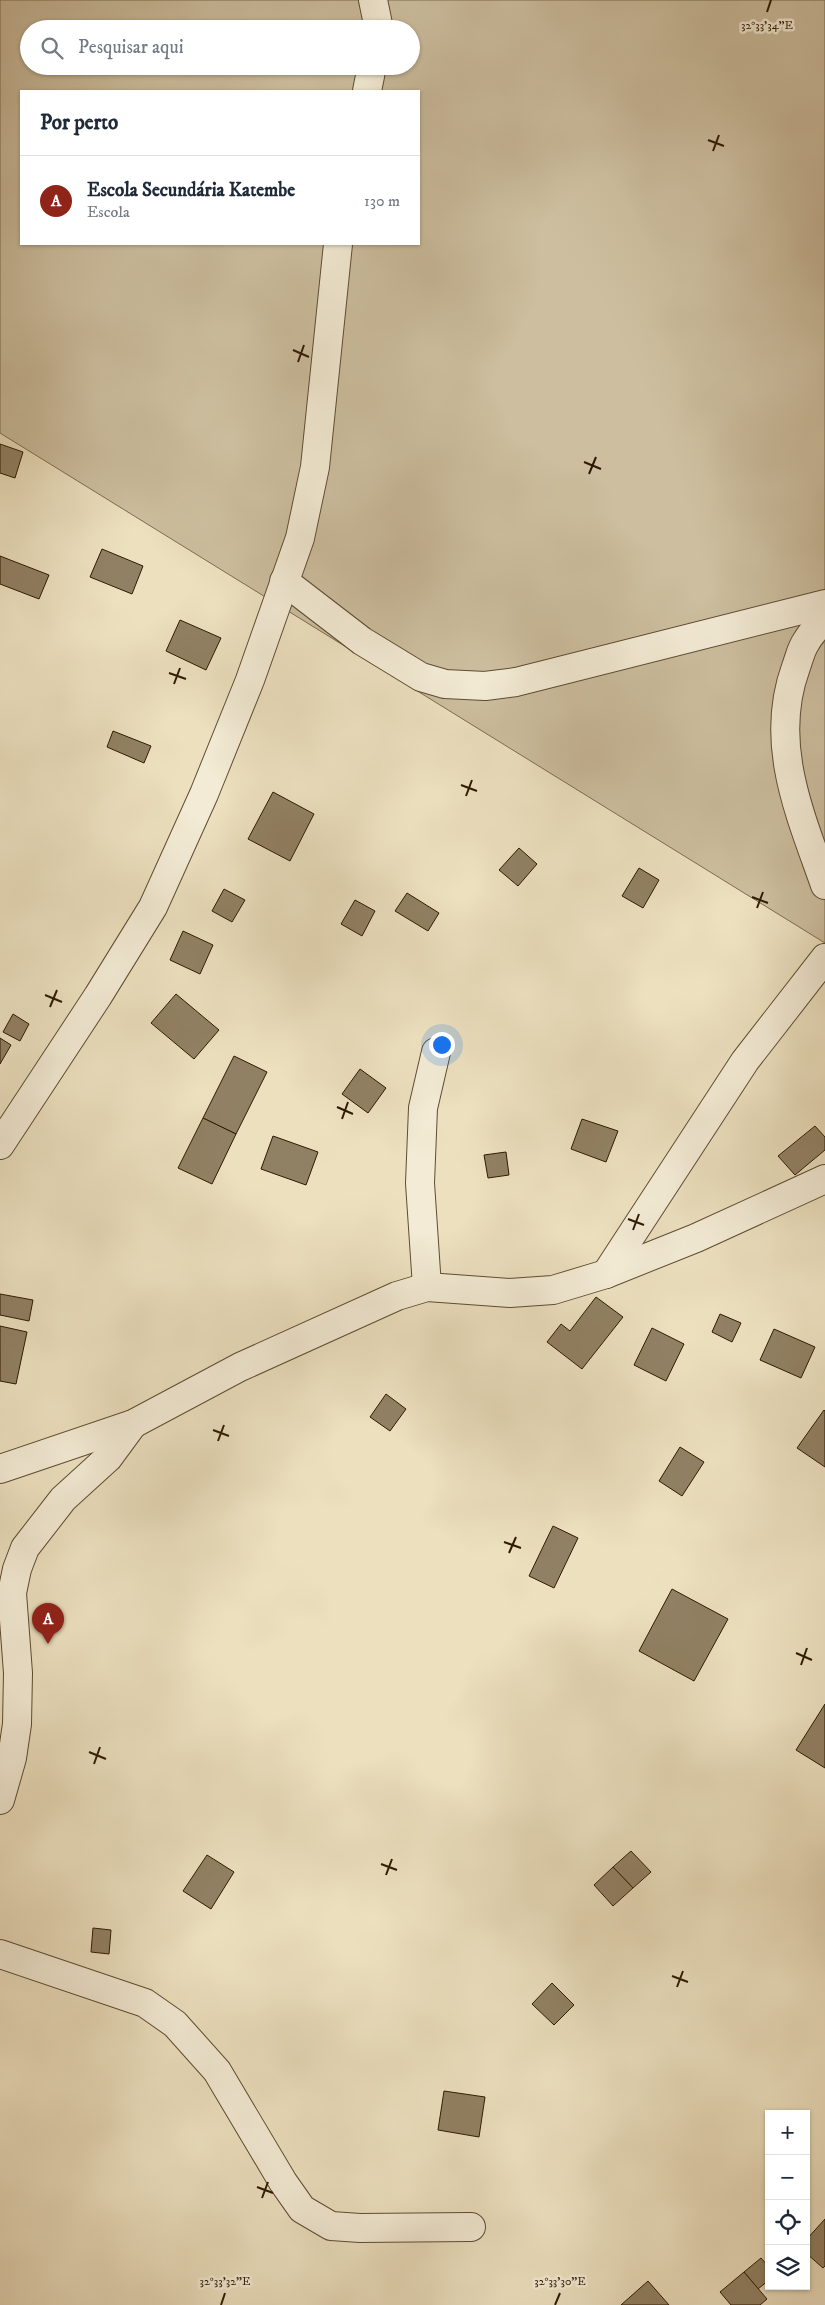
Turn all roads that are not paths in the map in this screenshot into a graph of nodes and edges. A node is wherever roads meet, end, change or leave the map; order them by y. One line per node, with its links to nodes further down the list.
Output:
1 (373, 0): 2 (street)
2 (377, 20)
3 (370, 75): 4 (street)
4 (367, 90)
5 (338, 245): 6 (street)
6 (284, 581): 7 (street); 12 (street)
7 (825, 604)
8 (825, 618): 9 (street)
9 (825, 885)
10 (825, 958): 14 (street)
11 (436, 1052): 15 (street)
12 (0, 1145)
13 (825, 1179): 14 (street)
14 (606, 1274): 15 (street)
15 (427, 1287): 16 (street)
16 (133, 1424): 17 (street); 18 (street)
17 (0, 1469)
18 (0, 1800)
19 (0, 1954): 20 (street)
20 (471, 2227)

